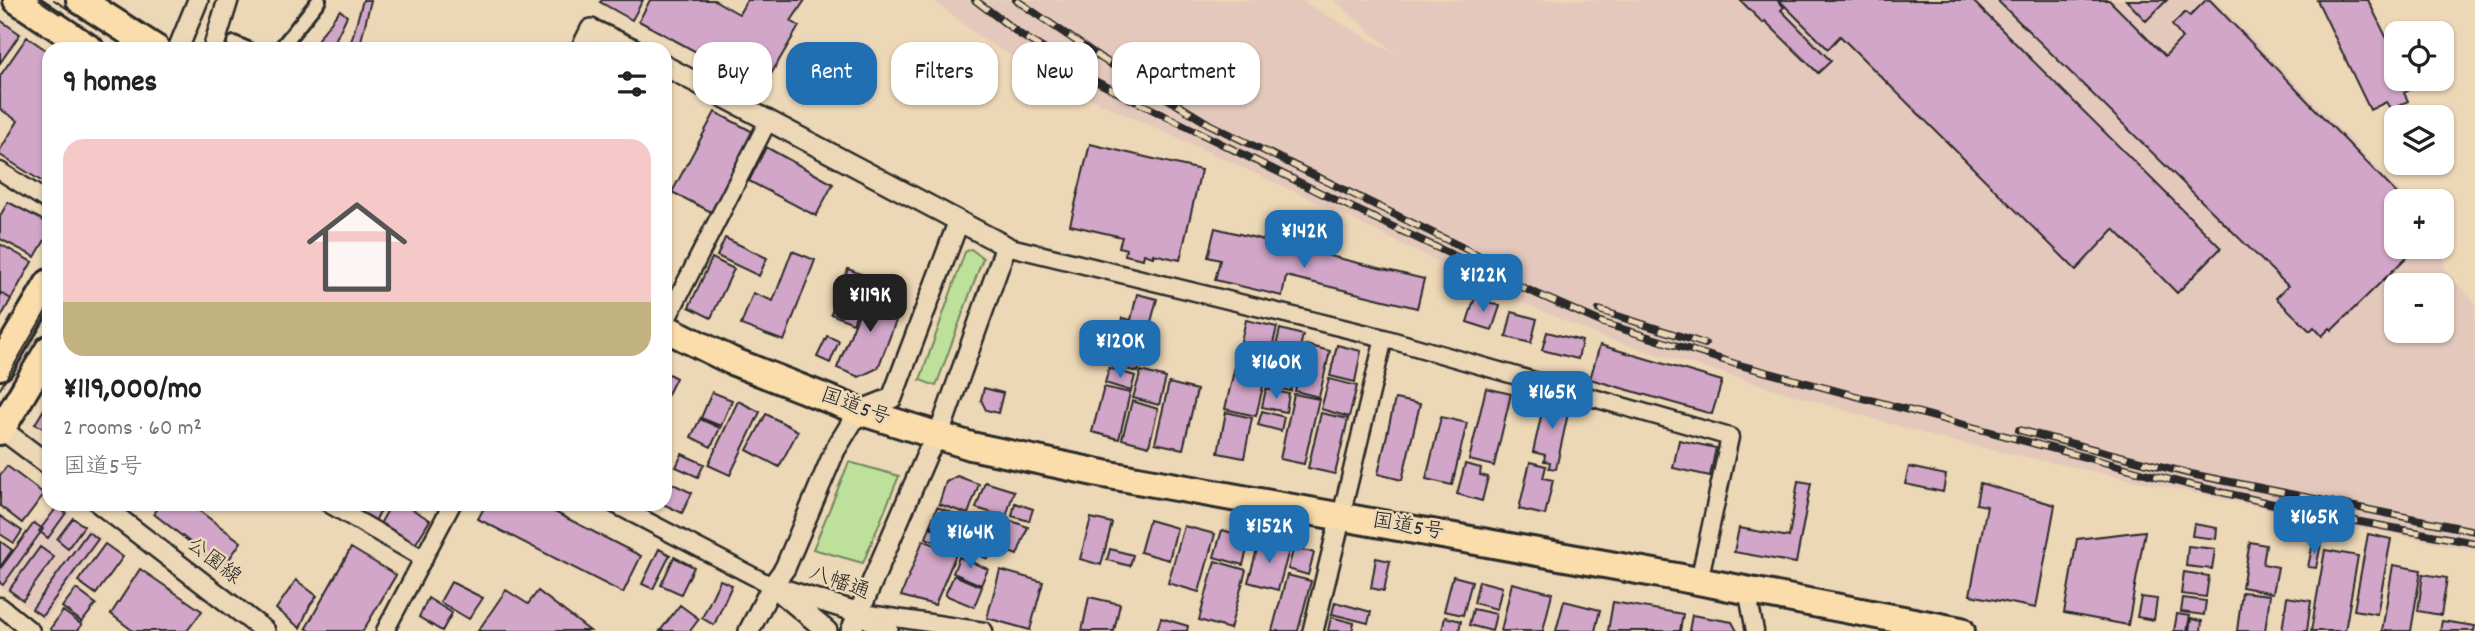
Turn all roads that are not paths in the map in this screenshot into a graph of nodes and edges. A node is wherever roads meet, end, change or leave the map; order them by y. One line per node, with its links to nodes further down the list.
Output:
1 (17, 0): 6 (highway)
2 (80, 0): 7 (highway)
3 (198, 0): 8 (street)
4 (228, 0): 9 (street)
5 (319, 0): 10 (street)
6 (80, 42)
7 (145, 42)
8 (181, 42)
9 (215, 42)
10 (286, 42)
11 (584, 42): 12 (street)
12 (619, 42)
13 (672, 70): 14 (street)
14 (768, 121): 17 (street); 20 (street)
15 (0, 171): 16 (street)
16 (42, 198)
17 (958, 223): 18 (street); 25 (street)
18 (1006, 246): 22 (street); 27 (street)
19 (42, 295): 24 (highway)
20 (672, 311)
21 (672, 329): 25 (highway, 国道5号)
22 (1384, 338): 33 (street); 35 (street)
23 (42, 360): 26 (highway)
24 (0, 366)
25 (859, 411): 27 (highway, 国道5号); 36 (street)
26 (0, 429): 28 (street)
27 (938, 437): 33 (highway, 国道5号); 39 (street)
28 (42, 460)
29 (109, 511): 41 (street, 公園線)
30 (341, 511): 34 (street)
31 (448, 511): 34 (street)
32 (627, 511): 36 (street)
33 (1341, 516): 35 (highway, 国道5号); 47 (street)
34 (424, 559): 42 (street)
35 (1699, 581): 37 (highway, 国道5号)
36 (772, 586): 39 (street, 八幡通); 43 (street); 44 (street)
37 (1747, 590): 48 (street); 49 (highway, 国道5号)
38 (0, 606): 40 (street)
39 (856, 622): 45 (street, 八幡通); 46 (street)
40 (31, 631)
41 (264, 631)
42 (385, 631)
43 (749, 631)
44 (827, 631)
45 (888, 631)
46 (984, 631)
47 (1313, 631)
48 (1755, 631)
49 (1961, 631)

